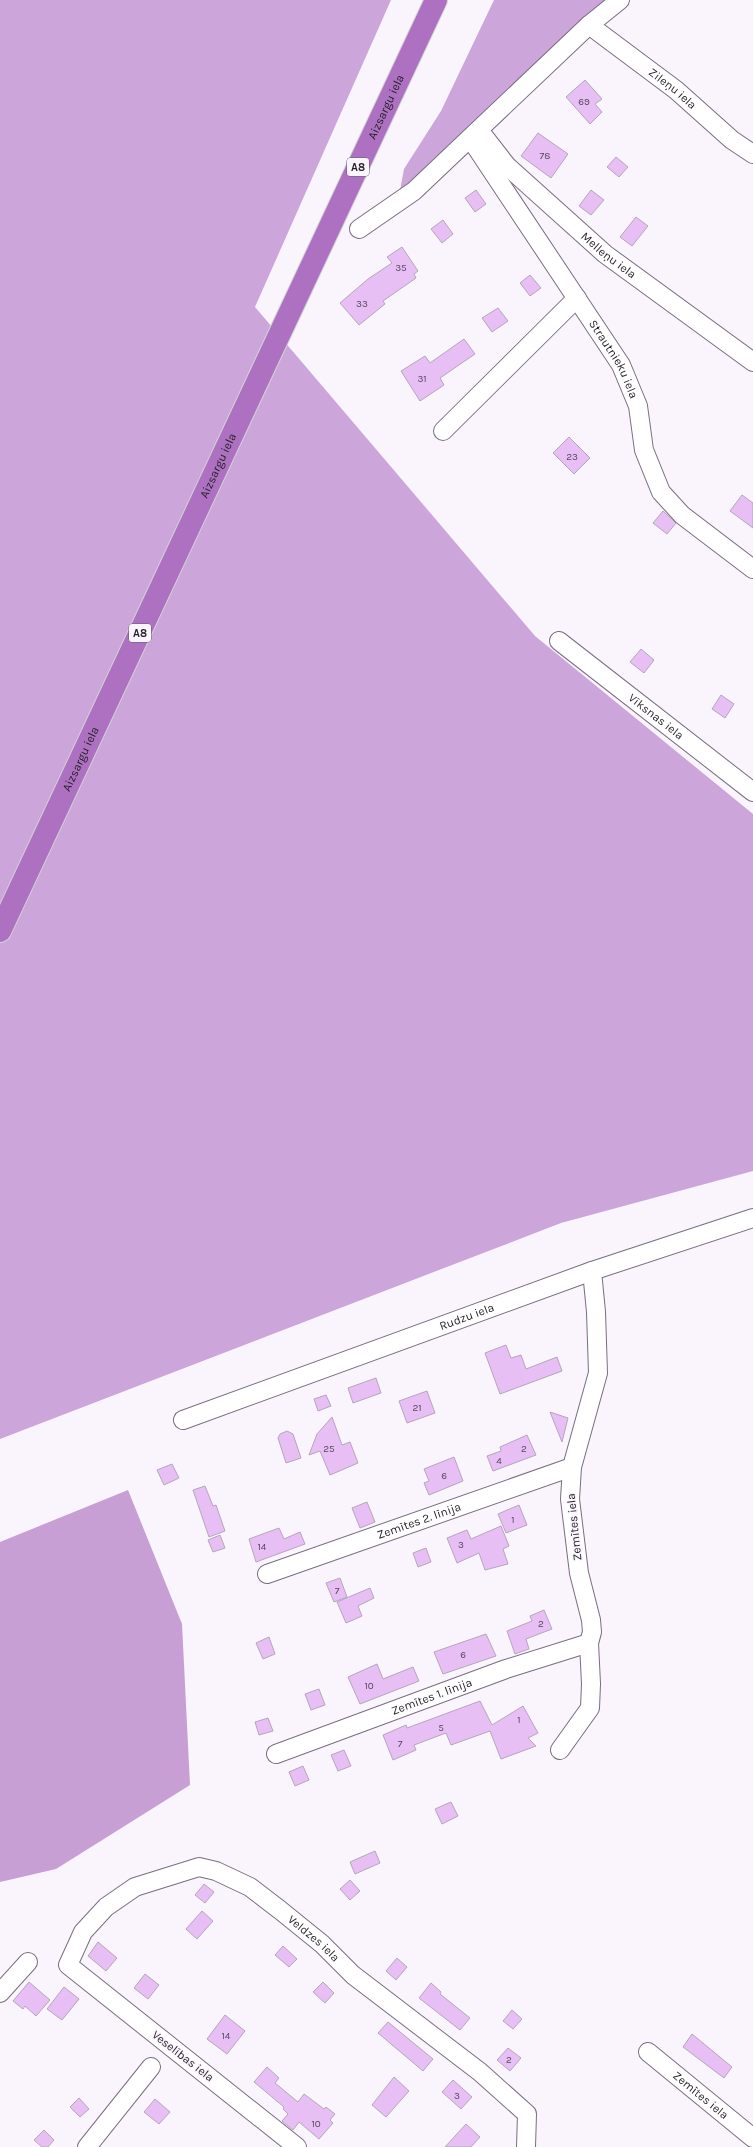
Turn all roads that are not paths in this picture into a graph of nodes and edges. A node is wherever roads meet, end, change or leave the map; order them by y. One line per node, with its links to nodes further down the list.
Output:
1 (436, 0): 13 (highway, Aizsargu iela / A8)
2 (620, 0): 3 (street)
3 (589, 25): 4 (street); 5 (street, Zileņu iela)
4 (475, 134): 6 (street); 7 (street, Strautnieku iela); 8 (street, Melleņu iela)
5 (753, 154)
6 (359, 229)
7 (577, 298): 9 (street); 10 (street, Strautnieku iela)
8 (753, 362)
9 (443, 431)
10 (753, 569)
11 (559, 640): 12 (street, Vīksnas iela)
12 (753, 792)
13 (0, 931)
14 (753, 1218): 15 (street, Rudzu iela)
15 (592, 1271): 16 (street, Rudzu iela); 17 (street, Zemītes iela)
16 (183, 1420)
17 (572, 1467): 18 (street, Zemītes 2. līnija); 19 (street, Zemītes iela)
18 (267, 1574)
19 (589, 1643): 20 (street, Zemītes iela); 21 (street, Zemītes 1. līnija)
20 (560, 1750)
21 (276, 1754)
22 (28, 1962): 24 (street)
23 (68, 1965): 29 (street, Veselības iela); 30 (street, Veldzes iela)
24 (0, 1993)
25 (648, 2052): 27 (street, Zemītes iela)
26 (151, 2067): 28 (street)
27 (753, 2138)
28 (87, 2147)
29 (297, 2147)
30 (526, 2147)

